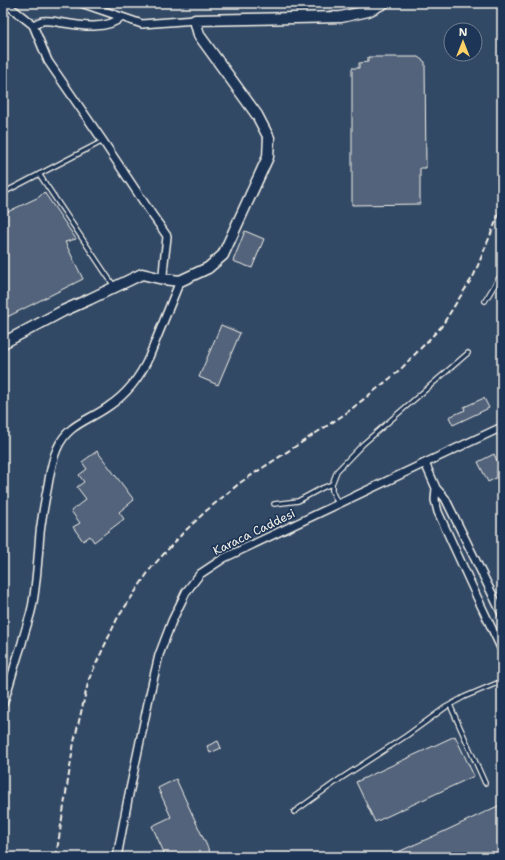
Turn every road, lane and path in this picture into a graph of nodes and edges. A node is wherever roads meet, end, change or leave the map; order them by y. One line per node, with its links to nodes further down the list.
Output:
1 (6, 3): 6 (street)
2 (81, 3): 4 (street)
3 (384, 3): 5 (street)
4 (121, 17): 5 (street); 6 (street)
5 (195, 20): 12 (street)
6 (33, 25): 7 (street)
7 (103, 141): 8 (lane); 11 (street)
8 (39, 174): 9 (lane); 13 (lane)
9 (3, 193)
10 (502, 273): 14 (lane)
11 (163, 279): 12 (street); 13 (street)
12 (180, 281): 26 (street)
13 (115, 288): 15 (street)
14 (485, 301)
15 (3, 343)
16 (468, 354): 19 (lane)
17 (502, 427): 18 (street, Karaca Caddesi)
18 (425, 463): 20 (street); 22 (street, Karaca Caddesi)
19 (332, 484): 21 (lane); 22 (lane)
20 (436, 488): 23 (street); 24 (street)
21 (274, 504)
22 (338, 504): 30 (street, Karaca Caddesi)
23 (502, 614)
24 (502, 650)
25 (502, 682): 27 (lane)
26 (3, 704)
27 (450, 705): 28 (lane); 29 (lane)
28 (485, 783)
29 (294, 812)
30 (118, 857)

